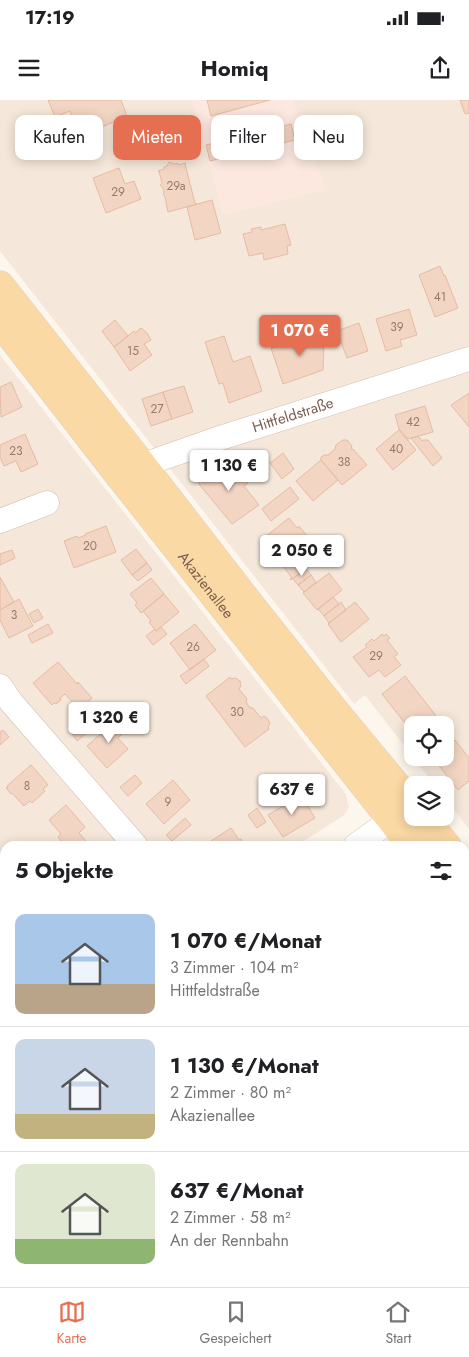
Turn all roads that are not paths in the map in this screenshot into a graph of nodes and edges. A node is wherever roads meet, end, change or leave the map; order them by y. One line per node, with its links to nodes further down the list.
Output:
1 (0, 284): 4 (main road, Akazienallee)
2 (0, 322): 5 (main road, Akazienallee)
3 (469, 359): 4 (street, Hittfeldstraße)
4 (143, 466): 5 (street, Hittfeldstraße); 9 (main road, Akazienallee)
5 (118, 474): 10 (main road, Akazienallee)
6 (47, 503): 7 (street)
7 (0, 522)
8 (0, 686): 14 (street)
9 (404, 806)
10 (404, 807)
11 (404, 810): 15 (street)
12 (409, 826): 16 (main road, Akazienallee)
13 (431, 826): 17 (main road)
14 (132, 841)
15 (362, 841)
16 (411, 841)
17 (443, 841)

